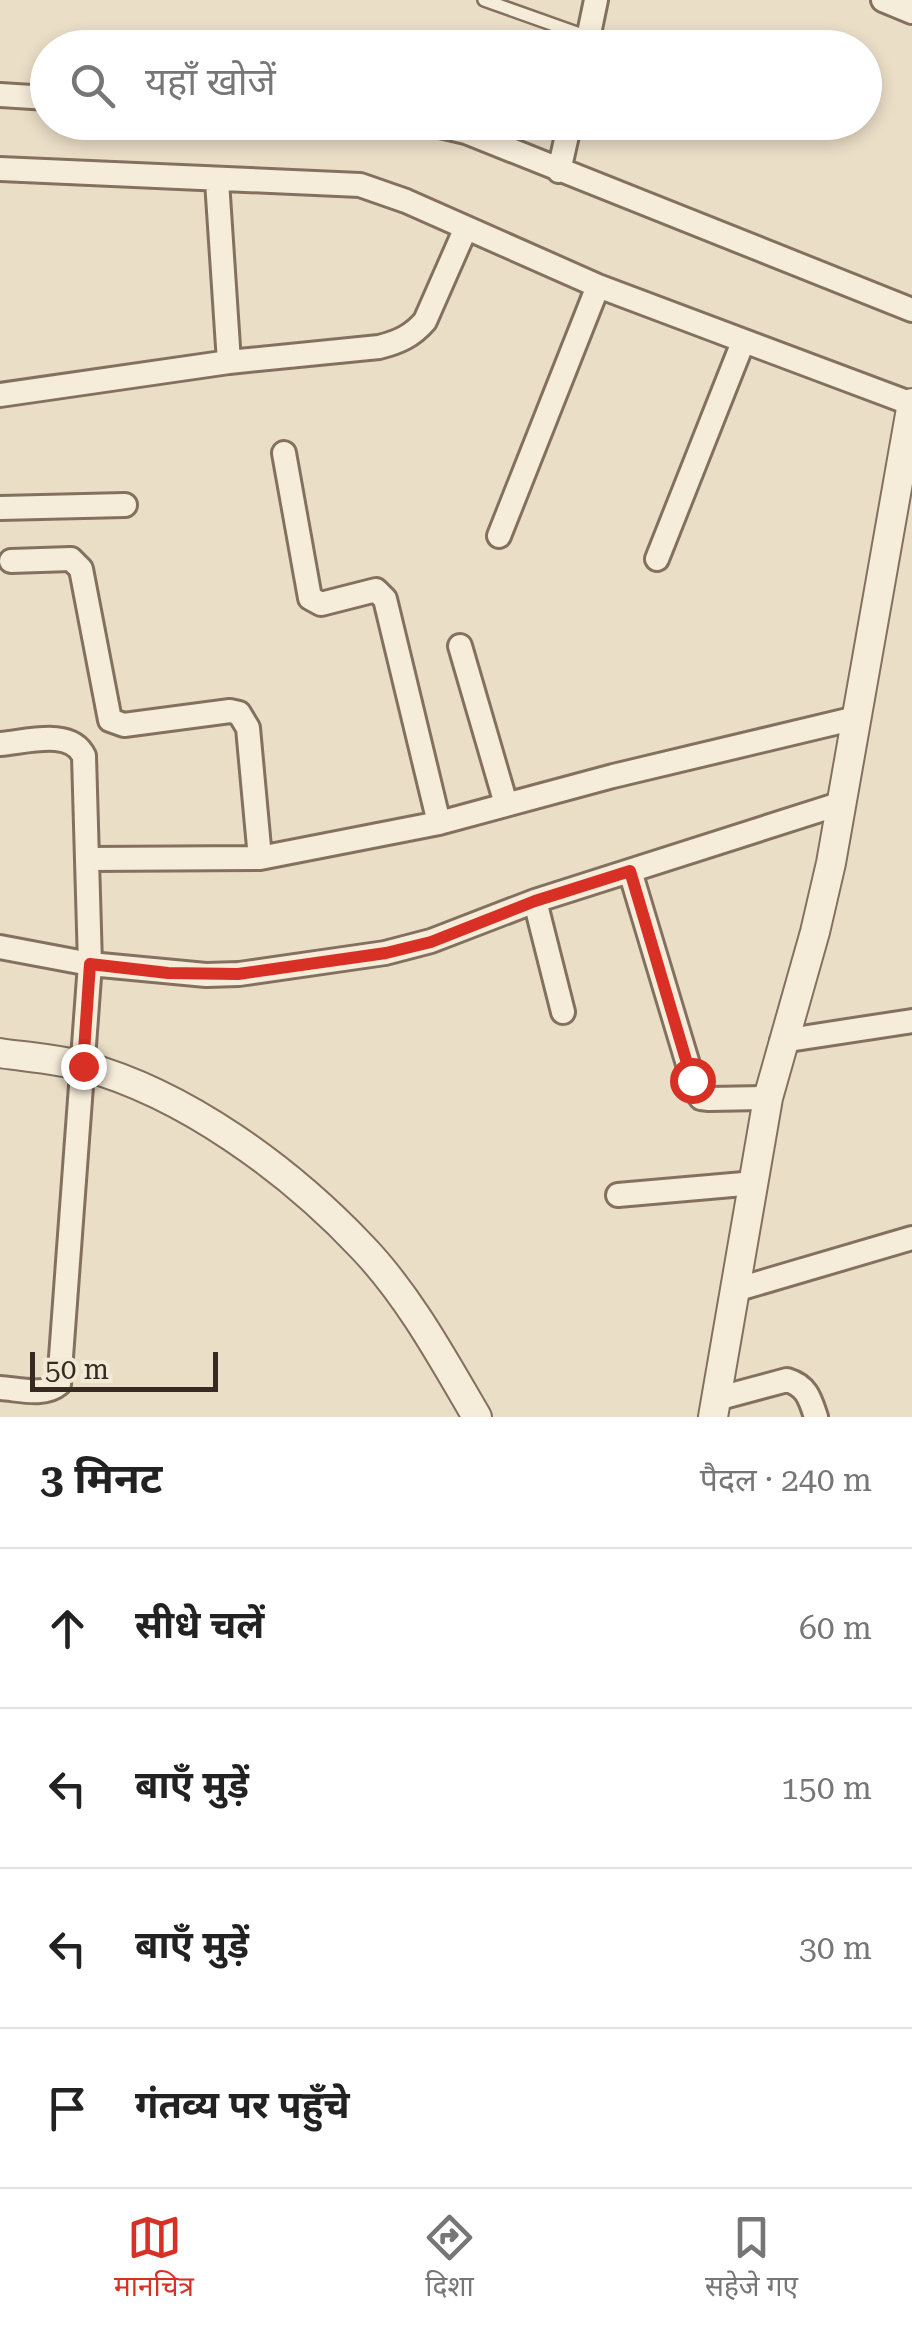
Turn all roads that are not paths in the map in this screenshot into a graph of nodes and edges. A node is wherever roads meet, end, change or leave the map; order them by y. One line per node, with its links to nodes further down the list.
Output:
1 (484, 0): 5 (lane)
2 (596, 0): 6 (street)
3 (883, 0): 4 (street)
4 (912, 12)
5 (558, 30)
6 (590, 30)
7 (0, 96): 8 (street)
8 (30, 97)
9 (485, 140): 12 (street)
10 (566, 140): 12 (street)
11 (0, 169): 13 (street)
12 (559, 171): 16 (street)
13 (217, 180): 14 (street); 18 (street)
14 (464, 230): 15 (street); 18 (street)
15 (598, 286): 17 (street); 24 (street)
16 (912, 310)
17 (742, 342): 20 (street); 25 (street)
18 (229, 362): 19 (street)
19 (0, 394)
20 (912, 403): 28 (street)
21 (284, 453): 32 (street)
22 (125, 506): 23 (street)
23 (0, 508)
24 (499, 536)
25 (656, 559)
26 (11, 562): 34 (street)
27 (460, 646): 30 (street)
28 (856, 718): 30 (street); 31 (street)
29 (0, 744): 33 (street)
30 (506, 804): 32 (street)
31 (839, 804): 35 (street); 41 (street)
32 (439, 823): 34 (street)
33 (88, 858): 34 (street); 38 (street)
34 (260, 858)
35 (630, 871): 36 (street); 44 (street)
36 (535, 901): 38 (street); 39 (street)
37 (0, 947): 38 (street)
38 (90, 964): 43 (street)
39 (562, 1012)
40 (912, 1021): 41 (street)
41 (782, 1041): 44 (street)
42 (0, 1052): 43 (street)
43 (83, 1066): 49 (street); 51 (street)
44 (768, 1098): 45 (street)
45 (755, 1184): 46 (street); 48 (street)
46 (618, 1195)
47 (912, 1238): 48 (street)
48 (735, 1290): 50 (street)
49 (0, 1388)
50 (715, 1408): 52 (street)
51 (477, 1417)
52 (816, 1417)

